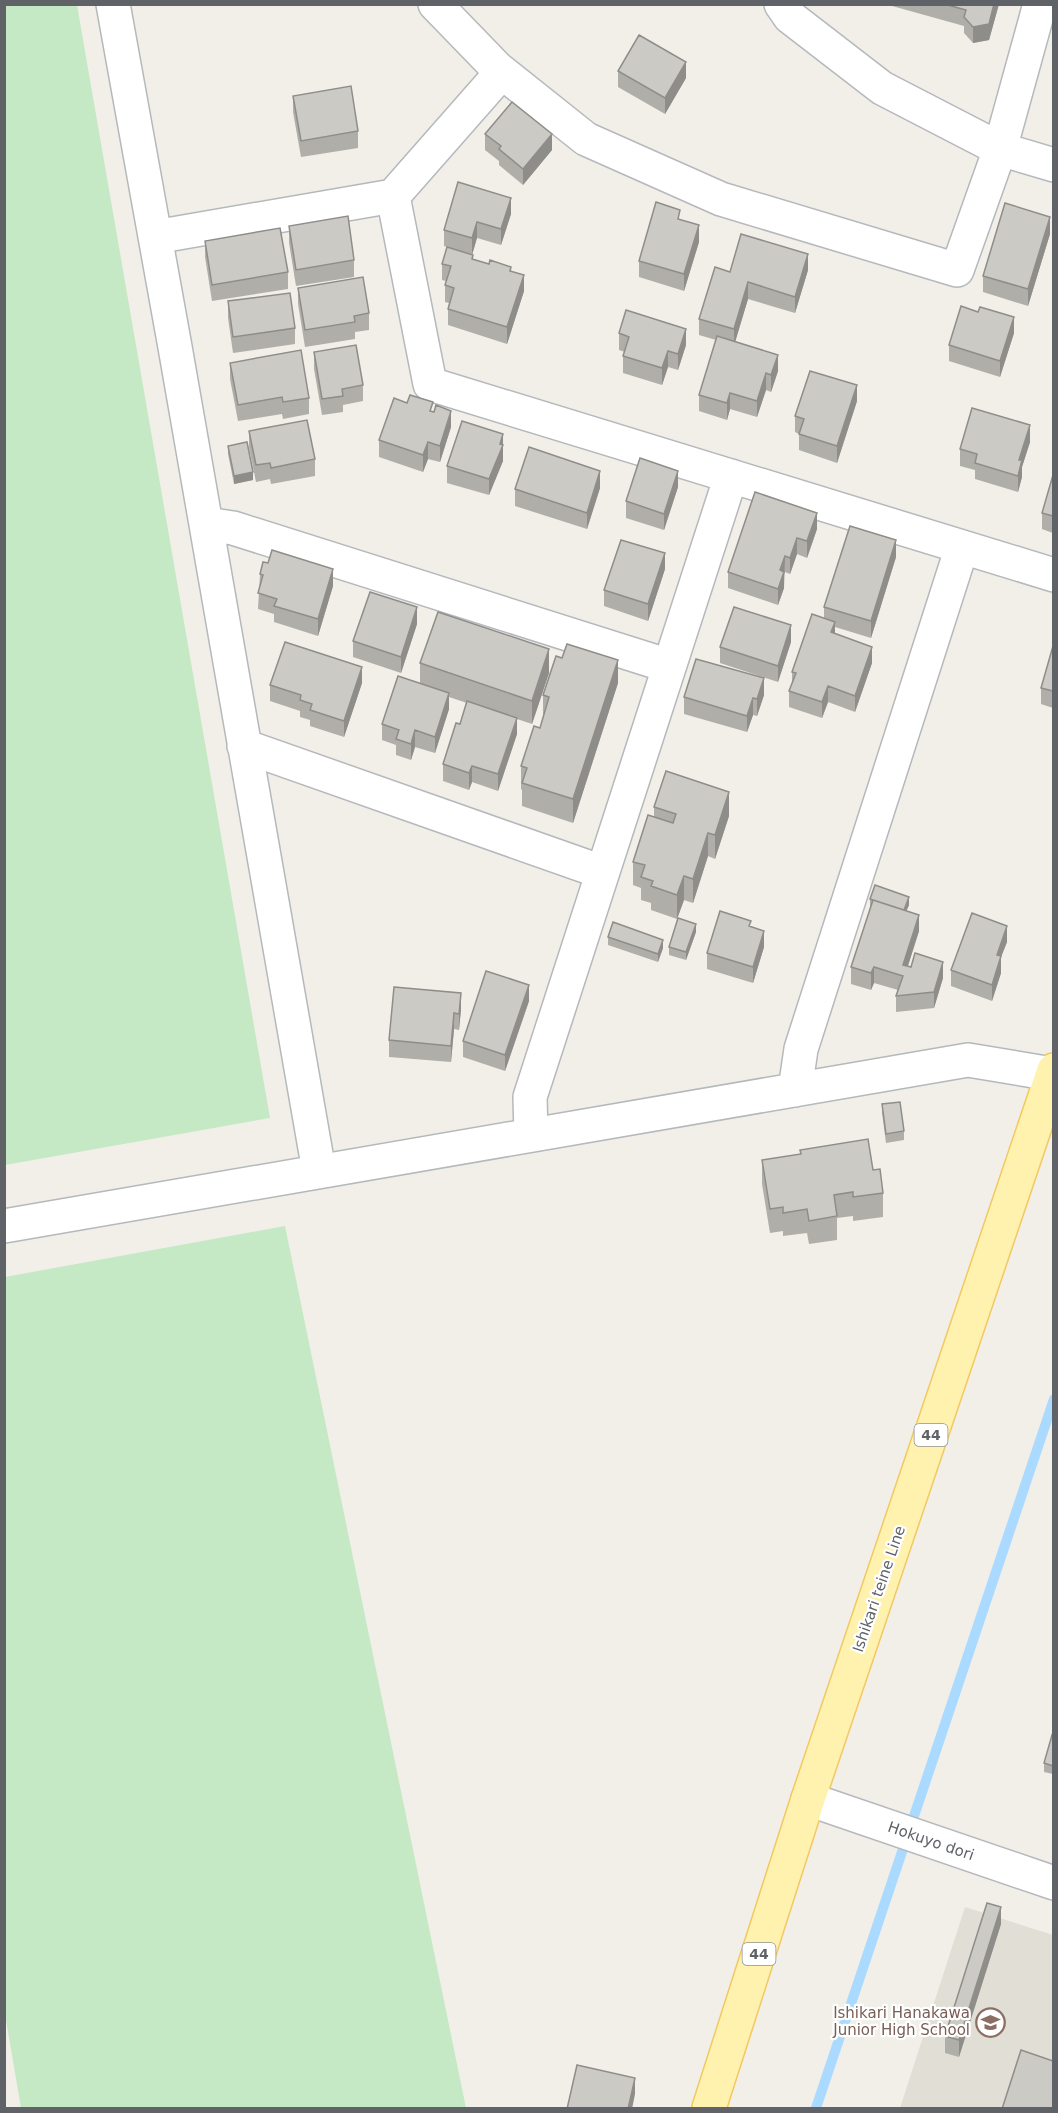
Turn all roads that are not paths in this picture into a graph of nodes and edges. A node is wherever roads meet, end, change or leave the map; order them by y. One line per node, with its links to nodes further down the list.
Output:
1 (113, 4): 9 (street)
2 (435, 4): 5 (street)
3 (781, 4): 6 (street)
4 (1040, 4): 6 (street)
5 (502, 72): 6 (street); 8 (street)
6 (1000, 148): 7 (street)
7 (1053, 165)
8 (393, 196): 9 (street); 10 (street)
9 (155, 237): 11 (street)
10 (731, 476): 12 (street); 14 (street)
11 (206, 524): 14 (street); 15 (street)
12 (962, 547): 13 (street); 18 (street)
13 (1053, 575)
14 (669, 666): 16 (street)
15 (244, 746): 16 (street); 20 (street)
16 (602, 872): 19 (street)
17 (1053, 1072): 18 (street); 22 (main road, Ishikari teine Line / 44)
18 (795, 1089): 19 (street)
19 (531, 1135): 20 (street)
20 (319, 1171): 21 (street)
21 (4, 1226)
22 (808, 1799): 23 (street, Hokuyo dori); 24 (main road, Ishikari teine Line / 44)
23 (1053, 1883)
24 (709, 2109)

